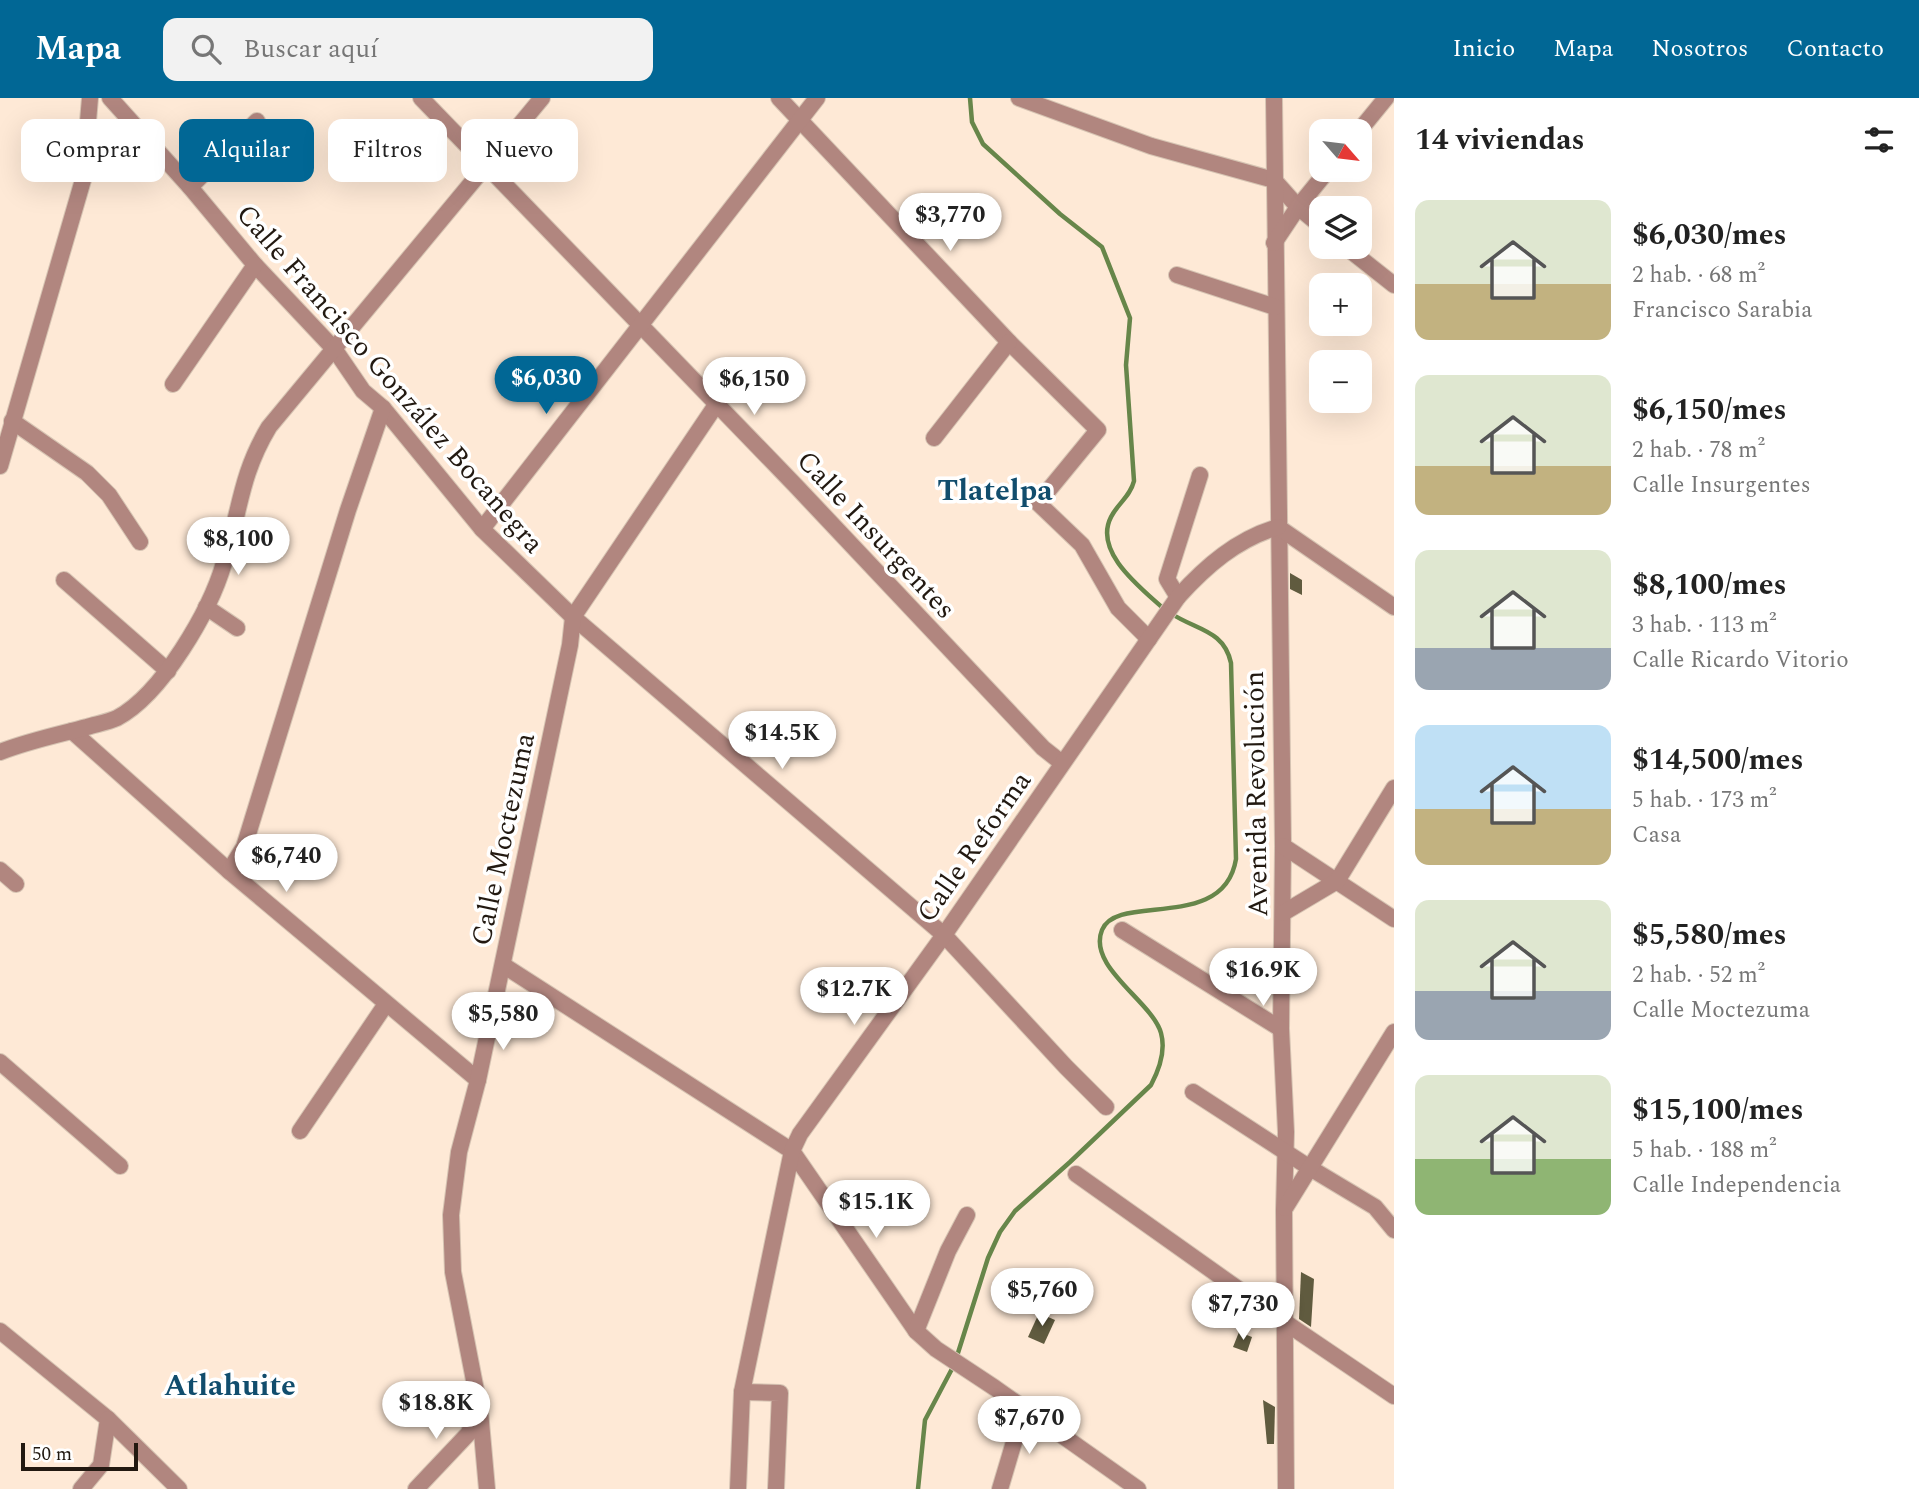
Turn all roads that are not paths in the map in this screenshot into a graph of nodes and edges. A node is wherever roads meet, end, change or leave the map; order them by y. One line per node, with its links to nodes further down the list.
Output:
1 (90, 98): 34 (street)
2 (110, 98): 19 (street, Calle Francisco González Bocanegra)
3 (421, 98): 13 (street, Calle Insurgentes)
4 (542, 98): 10 (street)
5 (779, 98): 12 (street)
6 (817, 98): 12 (street)
7 (1019, 98): 14 (street)
8 (1274, 98): 14 (street, Avenida Revolución)
9 (1386, 98): 11 (street)
10 (525, 119)
11 (1369, 119)
12 (800, 121): 28 (street); 29 (street)
13 (461, 140)
14 (1274, 180): 20 (street); 22 (street, Avenida Revolución)
15 (195, 182): 19 (street)
16 (473, 182): 30 (street)
17 (501, 182): 28 (street, Calle Insurgentes)
18 (1318, 182): 20 (street)
19 (190, 187): 24 (street, Calle Francisco González Bocanegra)
20 (1298, 207): 21 (street); 22 (street)
21 (1309, 216)
22 (1274, 243): 27 (street, Avenida Revolución)
23 (1361, 259): 26 (street)
24 (255, 265): 30 (street, Calle Francisco González Bocanegra); 31 (street)
25 (1177, 275): 27 (street)
26 (1394, 285)
27 (1275, 307): 38 (street, Avenida Revolución)
28 (639, 326): 32 (street, Calle Insurgentes); 39 (street)
29 (1009, 342): 35 (street); 47 (street)
30 (335, 349): 33 (street, Calle Francisco González Bocanegra); 43 (street)
31 (173, 384)
32 (716, 405): 45 (street, Calle Moctezuma); 51 (street, Calle Insurgentes)
33 (383, 408): 39 (street, Calle Francisco González Bocanegra); 55 (street)
34 (12, 421): 36 (street); 40 (street)
35 (934, 438)
36 (0, 466)
37 (1200, 475): 42 (street)
38 (1278, 527): 42 (street, Calle Reforma); 44 (street); 53 (street, Avenida Revolución)
39 (482, 529): 45 (street, Calle Francisco González Bocanegra)
40 (141, 542)
41 (64, 580): 48 (street)
42 (1178, 597): 47 (street, Calle Reforma)
43 (206, 607): 46 (street); 48 (street)
44 (1394, 607)
45 (573, 617): 61 (street, Calle Francisco González Bocanegra); 62 (street, Calle Moctezuma)
46 (237, 628)
47 (1149, 639): 51 (street, Calle Reforma)
48 (168, 671): 49 (street)
49 (72, 731): 50 (street); 55 (street)
50 (0, 752)
51 (1062, 763): 61 (street, Calle Reforma)
52 (1394, 788): 56 (street)
53 (1283, 846): 56 (street); 58 (street, Avenida Revolución)
54 (0, 870): 57 (street)
55 (229, 871): 63 (street)
56 (1337, 881): 58 (street); 59 (street)
57 (16, 884)
58 (1283, 913): 64 (street, Avenida Revolución)
59 (1394, 919)
60 (1122, 930): 64 (street)
61 (944, 934): 69 (street, Calle Francisco González Bocanegra); 71 (street, Calle Reforma)
62 (503, 965): 67 (street, Calle Moctezuma); 71 (street)
63 (386, 1004): 67 (street); 70 (street)
64 (1281, 1030): 72 (street, Avenida Revolución)
65 (1394, 1032): 74 (street)
66 (0, 1062): 73 (street)
67 (478, 1080): 84 (street, Calle Moctezuma)
68 (1193, 1092): 72 (street)
69 (1106, 1107)
70 (300, 1131)
71 (792, 1151): 81 (street); 82 (street, Calle Reforma)
72 (1285, 1151): 74 (street); 76 (street, Avenida Revolución)
73 (120, 1166)
74 (1310, 1168): 76 (street); 78 (street)
75 (1076, 1174): 79 (street)
76 (1284, 1210): 79 (street, Avenida Revolución)
77 (967, 1215): 81 (street)
78 (1394, 1230)
79 (1286, 1323): 83 (street); 95 (street, Avenida Revolución)
80 (0, 1331): 86 (street)
81 (916, 1331): 85 (street)
82 (742, 1392): 91 (street, Calle Reforma); 92 (street)
83 (1394, 1396)
84 (480, 1411): 89 (street); 90 (street, Calle Moctezuma)
85 (1028, 1412): 93 (street); 94 (street)
86 (108, 1419): 87 (street); 88 (street)
87 (81, 1489)
88 (179, 1489)
89 (416, 1489)
90 (486, 1489)
91 (738, 1489)
92 (776, 1489)
93 (1000, 1489)
94 (1138, 1489)
95 (1286, 1489)

